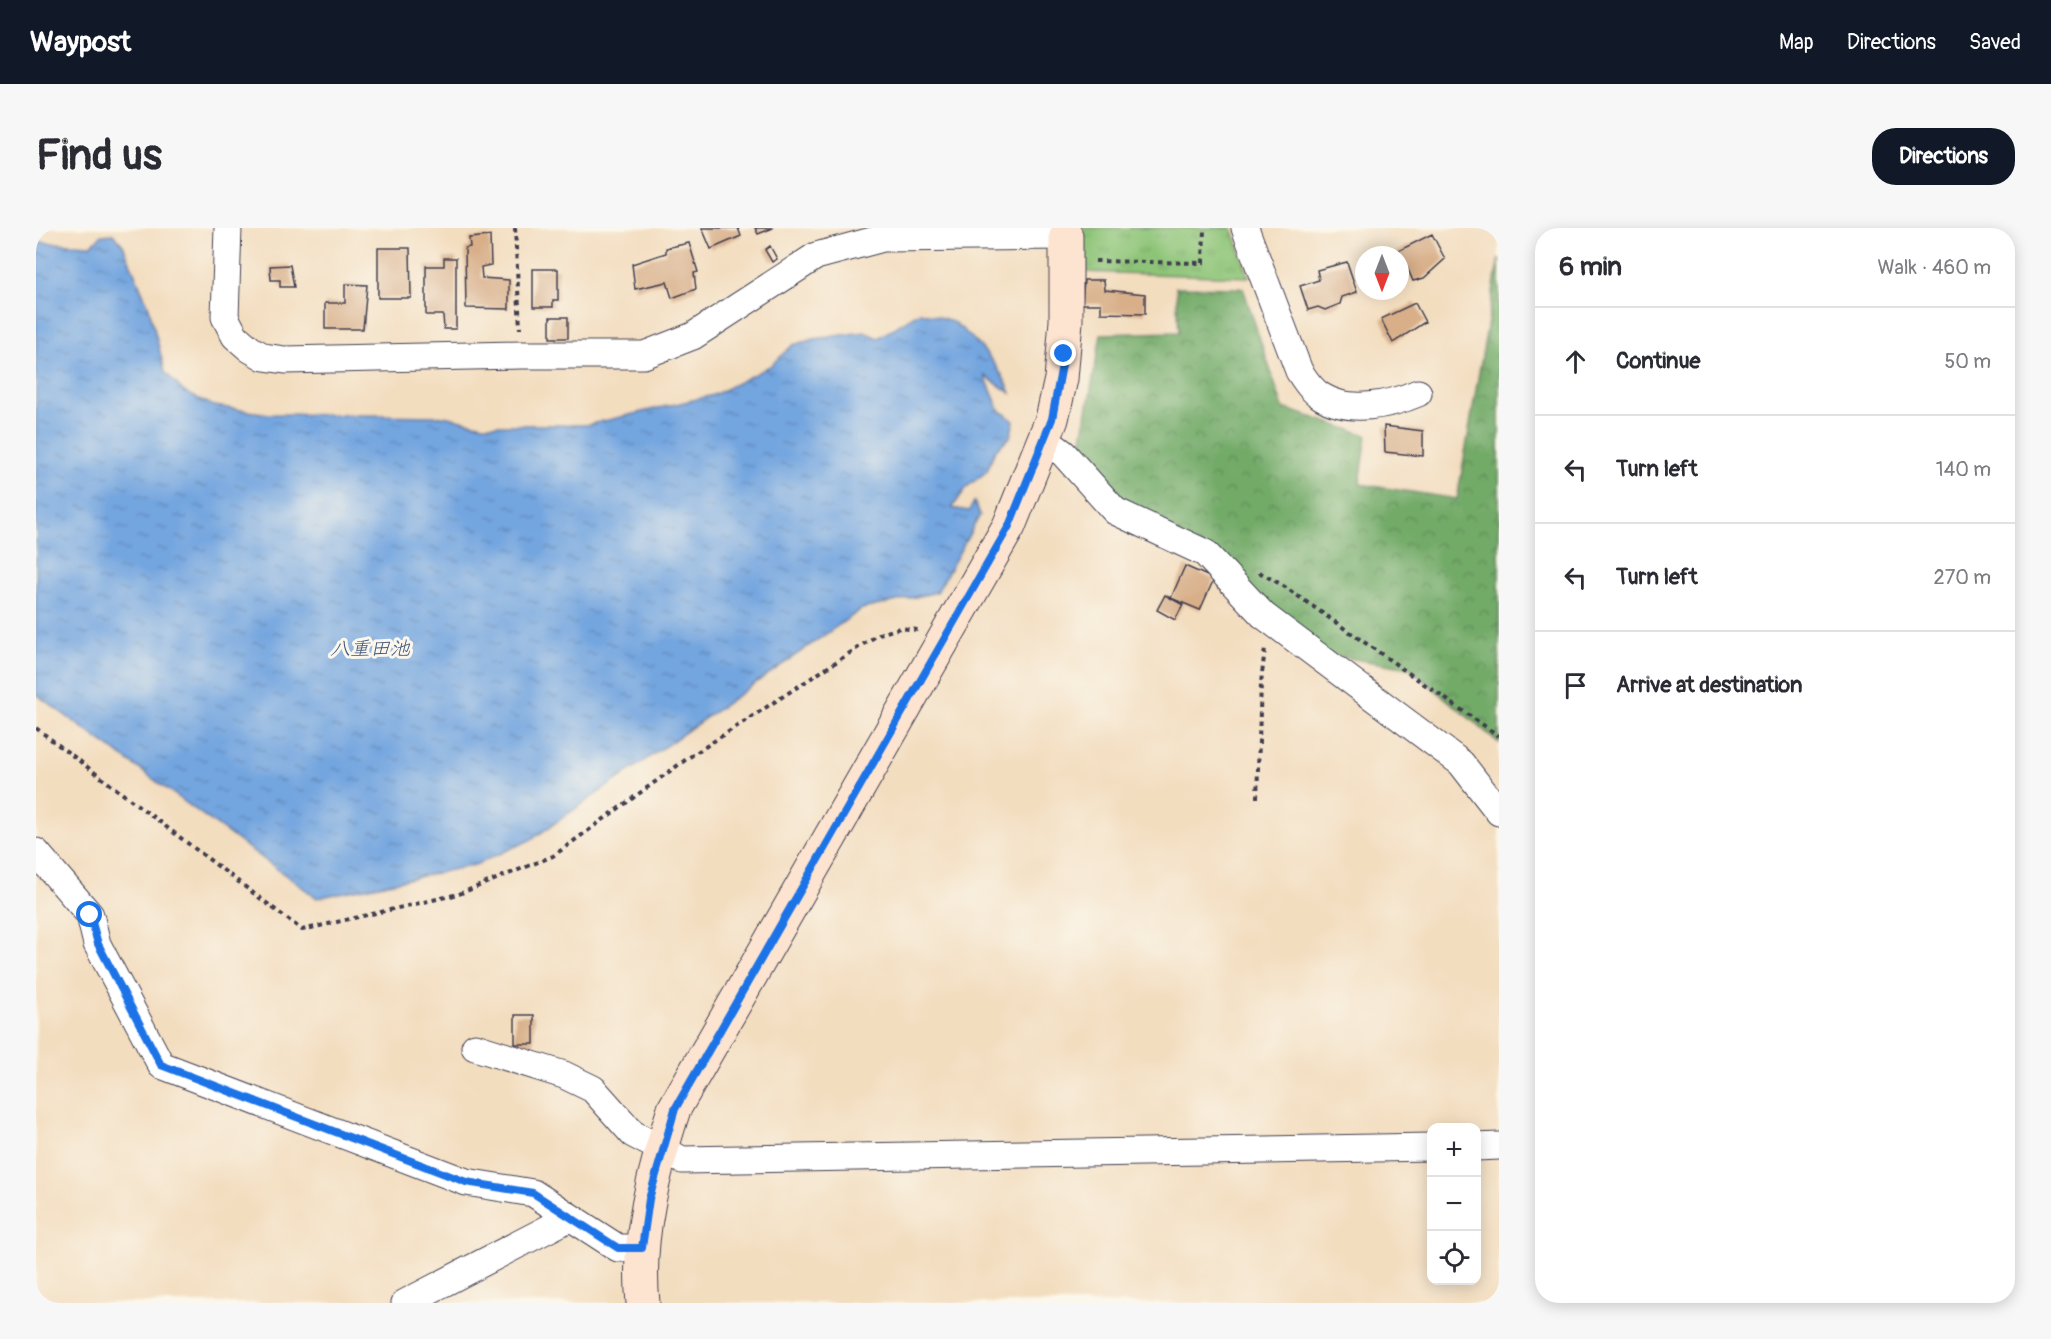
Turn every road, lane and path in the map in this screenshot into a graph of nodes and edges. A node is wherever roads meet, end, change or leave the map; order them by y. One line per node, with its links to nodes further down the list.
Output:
1 (228, 228): 7 (street)
2 (515, 228): 7 (path)
3 (1204, 228): 6 (path)
4 (1245, 228): 8 (street)
5 (1066, 232): 7 (street); 9 (street)
6 (1088, 261)
7 (521, 355)
8 (1418, 393)
9 (1044, 440): 11 (street); 12 (street)
10 (1255, 570): 14 (path)
11 (1263, 615): 15 (path); 16 (street)
12 (944, 639): 13 (path); 22 (street)
13 (36, 728)
14 (1499, 736)
15 (1257, 798)
16 (1499, 812)
17 (36, 852): 23 (street)
18 (475, 1047): 22 (street)
19 (1499, 1146): 21 (street)
20 (1427, 1147): 22 (street)
21 (1481, 1147)
22 (661, 1150): 24 (street)
23 (569, 1218): 24 (street); 25 (street)
24 (642, 1248): 26 (street)
25 (405, 1303)
26 (643, 1303)

